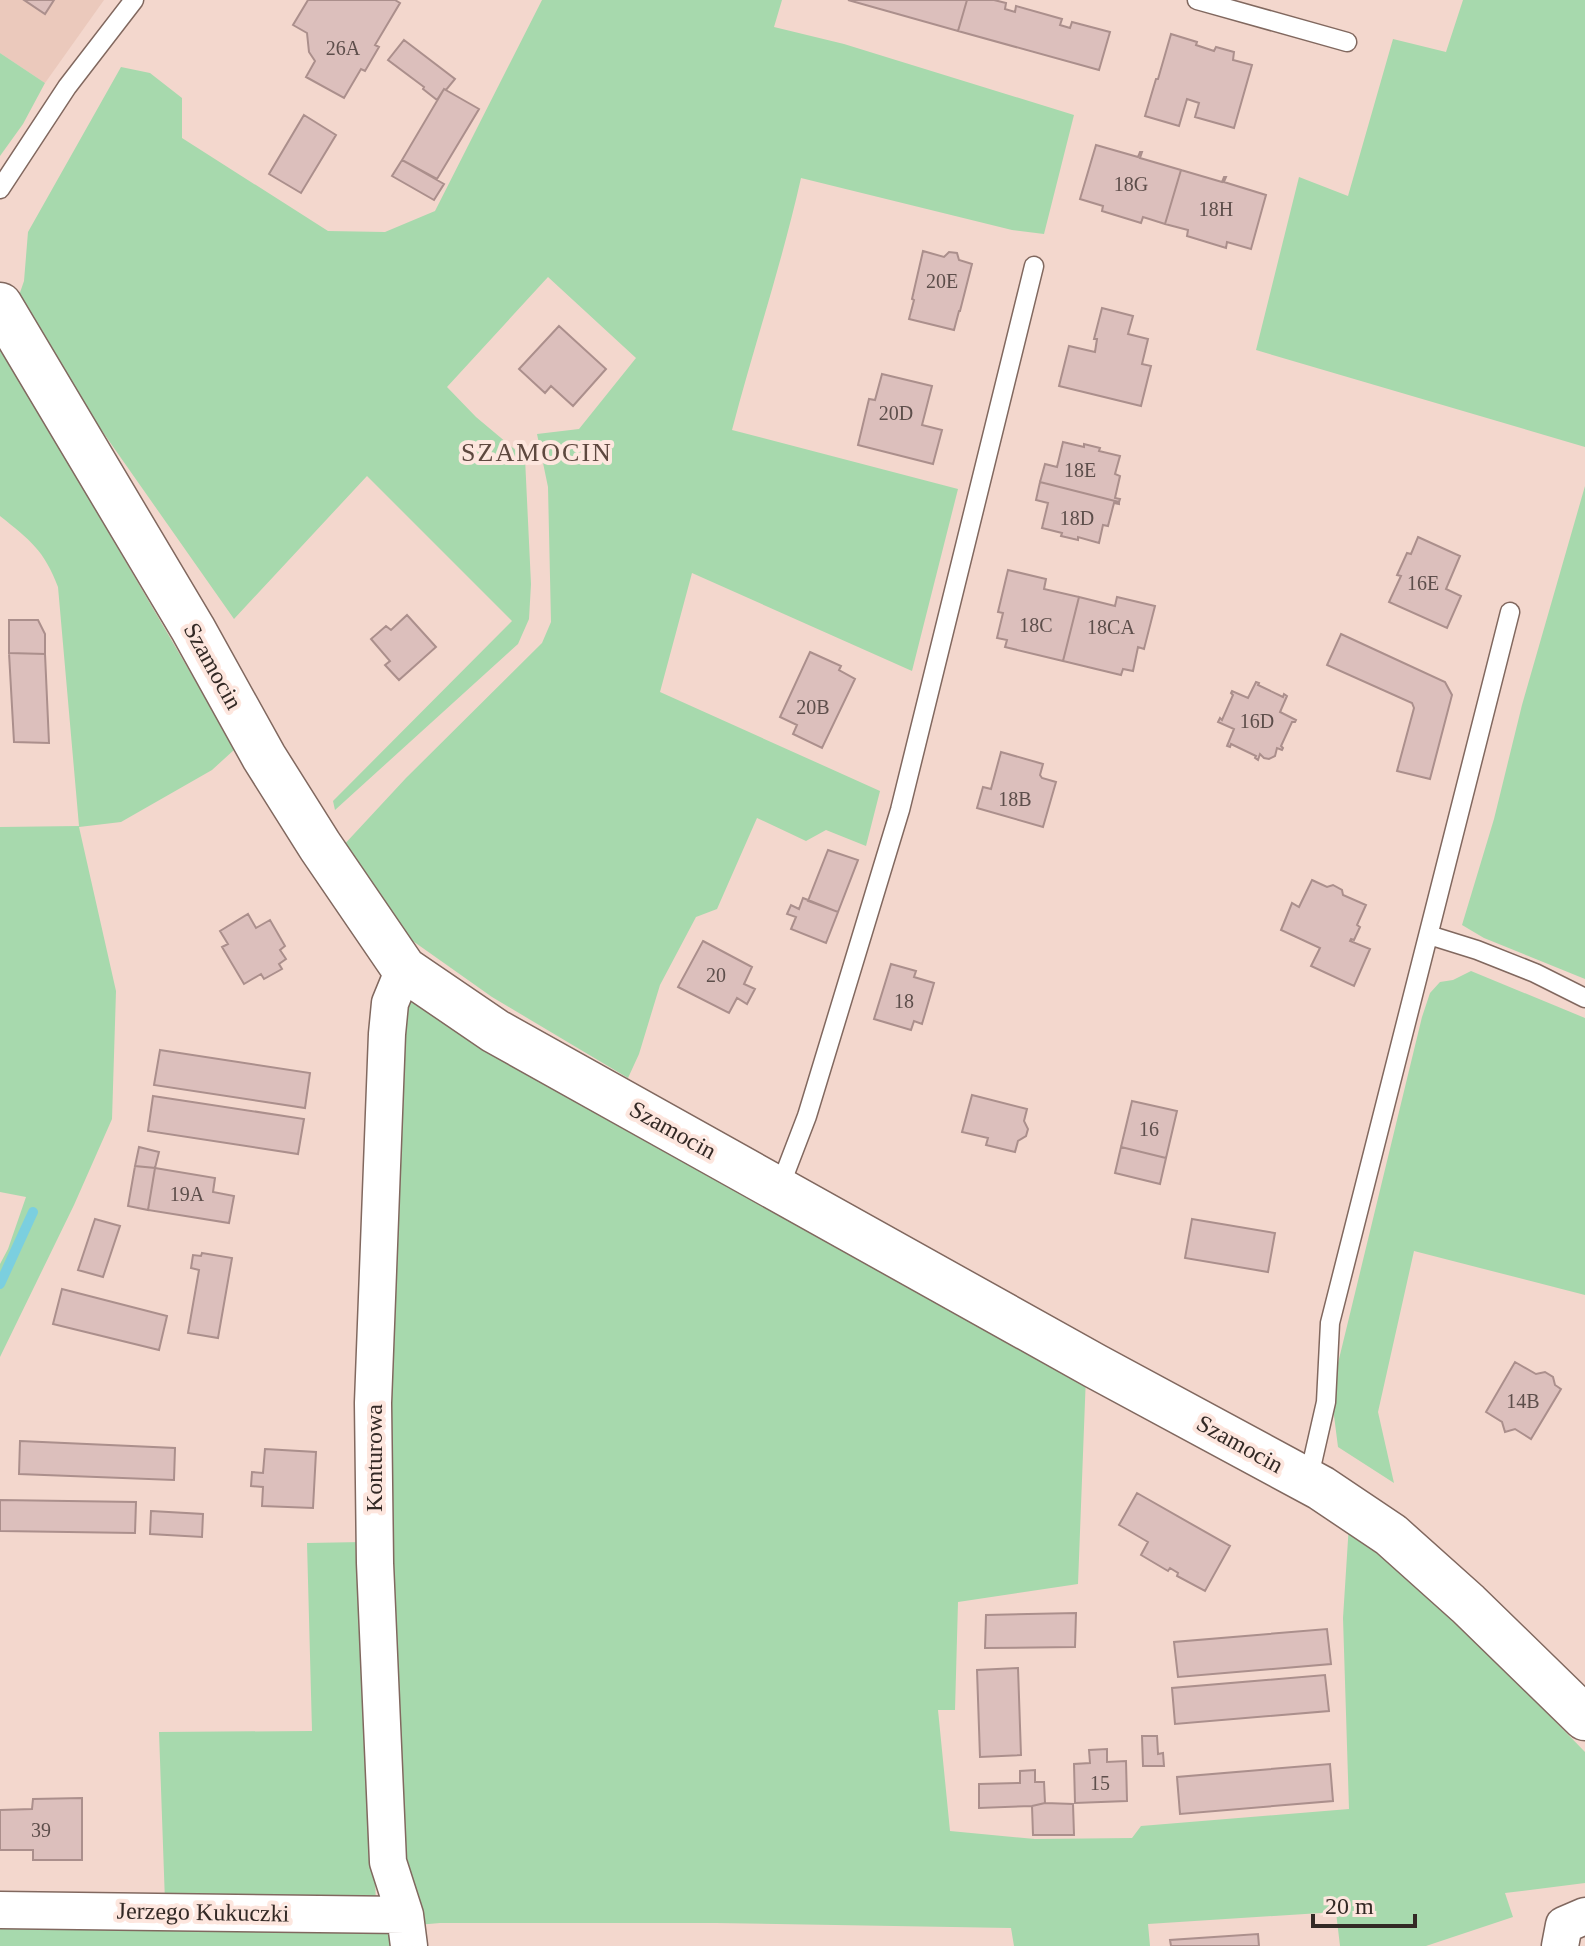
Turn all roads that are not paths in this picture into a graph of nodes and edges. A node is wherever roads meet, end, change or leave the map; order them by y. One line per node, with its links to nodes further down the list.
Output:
1 (134, 0): 4 (lane)
2 (1197, 0): 3 (lane)
3 (1347, 42)
4 (0, 189)
5 (1034, 266): 11 (lane)
6 (0, 305): 9 (street, Szamocin)
7 (1510, 612): 8 (lane)
8 (1429, 935): 10 (lane); 12 (lane)
9 (404, 969): 11 (street, Szamocin); 16 (street, Konturowa)
10 (1585, 998)
11 (779, 1189): 12 (street, Szamocin)
12 (1308, 1481): 13 (street, Szamocin)
13 (1585, 1718)
14 (0, 1910): 16 (street, Jerzego Kukuczki)
15 (1585, 1916): 17 (street)
16 (407, 1930)
17 (1560, 1946)

